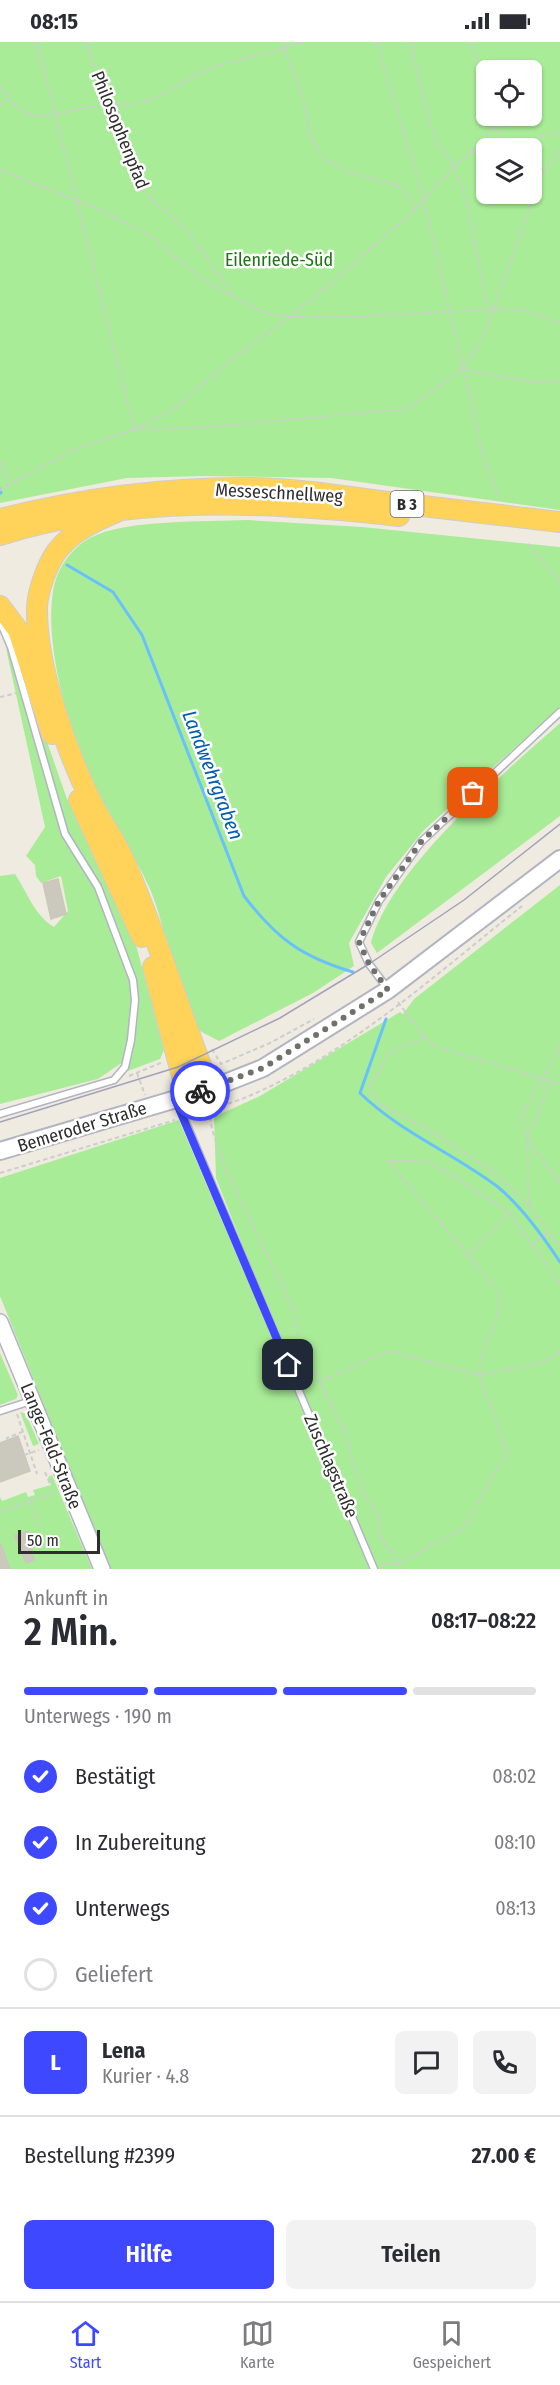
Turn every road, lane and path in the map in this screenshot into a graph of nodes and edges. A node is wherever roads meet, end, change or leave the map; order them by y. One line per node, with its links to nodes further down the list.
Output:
1 (37, 42): 14 (path)
2 (86, 42): 13 (path, Philosophenpfad)
3 (282, 42): 8 (path)
4 (303, 42): 8 (path)
5 (377, 42): 25 (path)
6 (411, 42): 22 (path)
7 (471, 42): 9 (path)
8 (285, 48): 13 (path); 26 (path)
9 (477, 60)
10 (0, 86): 11 (path)
11 (7, 99): 12 (path); 14 (path)
12 (0, 105)
13 (108, 105): 14 (path); 27 (path, Philosophenpfad)
14 (55, 115): 24 (path)
15 (496, 126): 17 (path); 21 (path)
16 (560, 133): 18 (path)
17 (501, 138)
18 (535, 138)
19 (560, 149): 29 (path)
20 (476, 152): 21 (path)
21 (468, 154): 22 (path)
22 (454, 165): 25 (path); 28 (path)
23 (0, 170): 24 (path)
24 (76, 199): 27 (path); 35 (path)
25 (424, 200): 26 (path); 30 (path)
26 (417, 208): 31 (path)
27 (232, 295): 31 (path)
28 (488, 309): 29 (path); 30 (path)
29 (495, 309): 32 (path); 33 (path)
30 (448, 310): 31 (path); 33 (path)
31 (292, 316): 35 (path)
32 (560, 323)
33 (462, 369): 34 (path); 35 (path); 39 (path)
34 (560, 381)
35 (134, 429): 37 (path)
36 (0, 461): 37 (path)
37 (9, 485): 38 (path)
38 (0, 490)
39 (500, 499)
40 (121, 510): 43 (highway, Messeschnellweg / B 3); 44 (highway, Messeschnellweg / B 3); 62 (highway)
41 (0, 519): 42 (highway, Messeschnellweg / B 3)
42 (560, 522)
43 (0, 535)
44 (560, 535)
45 (528, 544): 46 (path)
46 (560, 582)
47 (0, 606): 61 (highway)
48 (0, 621): 49 (lane)
49 (22, 692): 50 (path); 63 (lane)
50 (0, 697)
51 (560, 711): 53 (lane)
52 (560, 859): 53 (main road, Bemeroder Straße)
53 (388, 990): 55 (path); 62 (main road, Bemeroder Straße)
54 (317, 1017): 57 (path)
55 (425, 1038): 58 (path); 69 (path)
56 (560, 1044): 58 (path)
57 (234, 1060)
58 (544, 1078): 59 (path); 65 (path)
59 (552, 1081): 60 (path); 65 (path)
60 (560, 1084)
61 (181, 1097): 62 (main road, Bemeroder Straße); 64 (lane, Zuschlagstraße); 66 (main road, Bemeroder Straße)
62 (209, 1098): 79 (path)
63 (0, 1114)
64 (183, 1118): 67 (path); 95 (lane, Zuschlagstraße)
65 (527, 1139): 68 (path); 69 (path)
66 (0, 1151)
67 (0, 1173)
68 (560, 1184)
69 (529, 1205): 71 (path)
70 (510, 1213): 72 (path); 74 (path); 74 (path)
71 (549, 1232): 72 (path); 73 (path)
72 (532, 1245): 75 (path)
73 (560, 1247)
74 (468, 1255): 78 (path)
75 (560, 1284)
76 (0, 1322): 80 (street, Lange-Feld-Straße)
77 (560, 1352): 78 (path)
78 (479, 1375): 79 (path); 94 (path)
79 (321, 1381): 94 (path)
80 (32, 1400): 81 (lane); 90 (street, Lange-Feld-Straße)
81 (14, 1406): 82 (lane); 83 (path)
82 (0, 1411)
83 (23, 1432): 84 (path); 85 (path)
84 (8, 1440)
85 (30, 1453): 86 (path); 88 (path)
86 (24, 1455)
87 (45, 1472): 89 (path)
88 (37, 1474)
89 (50, 1484)
90 (68, 1488): 91 (path); 96 (street, Lange-Feld-Straße)
91 (30, 1501): 92 (path); 93 (path)
92 (0, 1512)
93 (39, 1525)
94 (399, 1563): 95 (path); 97 (path)
95 (373, 1566)
96 (102, 1569)
97 (402, 1569)

